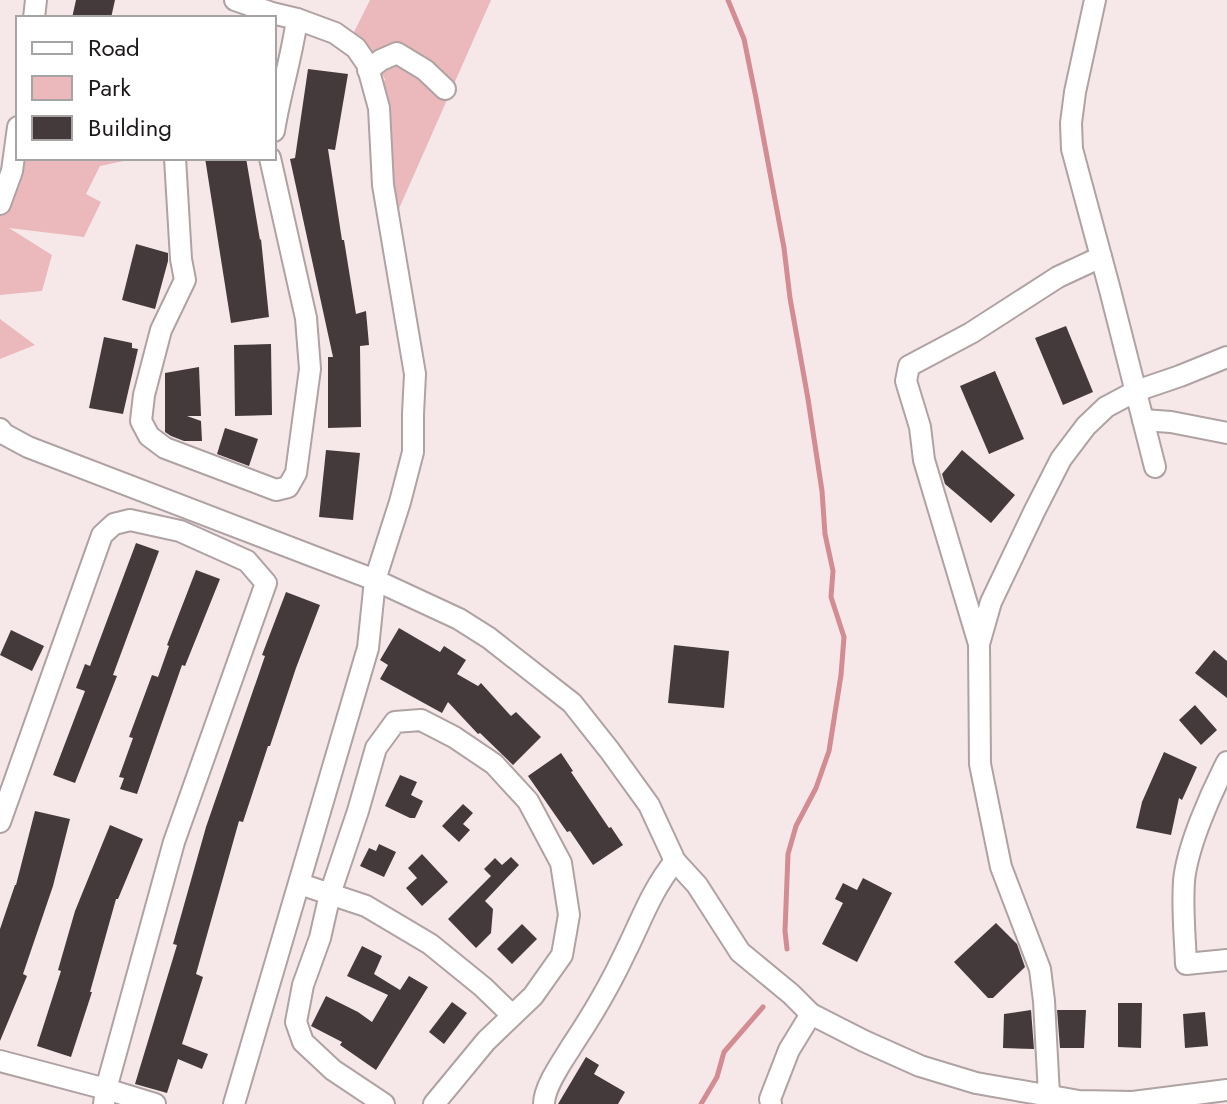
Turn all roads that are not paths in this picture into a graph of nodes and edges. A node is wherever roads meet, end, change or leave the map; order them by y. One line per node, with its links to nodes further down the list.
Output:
1 (235, 0): 3 (lane)
2 (1095, 0): 11 (lane)
3 (297, 19): 4 (lane); 6 (lane)
4 (368, 70): 5 (lane); 18 (lane)
5 (445, 89)
6 (276, 118)
7 (16, 142): 10 (lane)
8 (175, 160): 9 (lane)
9 (270, 160)
10 (0, 204)
11 (1101, 257): 13 (lane); 19 (lane)
12 (1227, 357): 13 (lane)
13 (1136, 391): 14 (lane); 19 (lane)
14 (1143, 420): 16 (lane); 17 (lane)
15 (0, 429): 18 (lane)
16 (1227, 433)
17 (1155, 467)
18 (375, 580): 22 (lane); 23 (lane)
19 (979, 644): 31 (lane)
20 (1227, 762): 25 (lane)
21 (0, 822): 32 (lane)
22 (675, 861): 26 (lane); 37 (lane)
23 (300, 884): 24 (lane); 34 (lane)
24 (330, 894): 27 (lane); 27 (lane); 35 (lane)
25 (1227, 960)
26 (811, 1014): 30 (lane); 38 (lane)
27 (512, 1015): 36 (lane)
28 (0, 1061): 32 (lane)
29 (1227, 1090): 31 (lane)
30 (994, 1095): 31 (lane)
31 (1049, 1095)
32 (105, 1096): 33 (lane)
33 (155, 1104)
34 (234, 1104)
35 (384, 1104)
36 (434, 1104)
37 (544, 1104)
38 (771, 1104)

